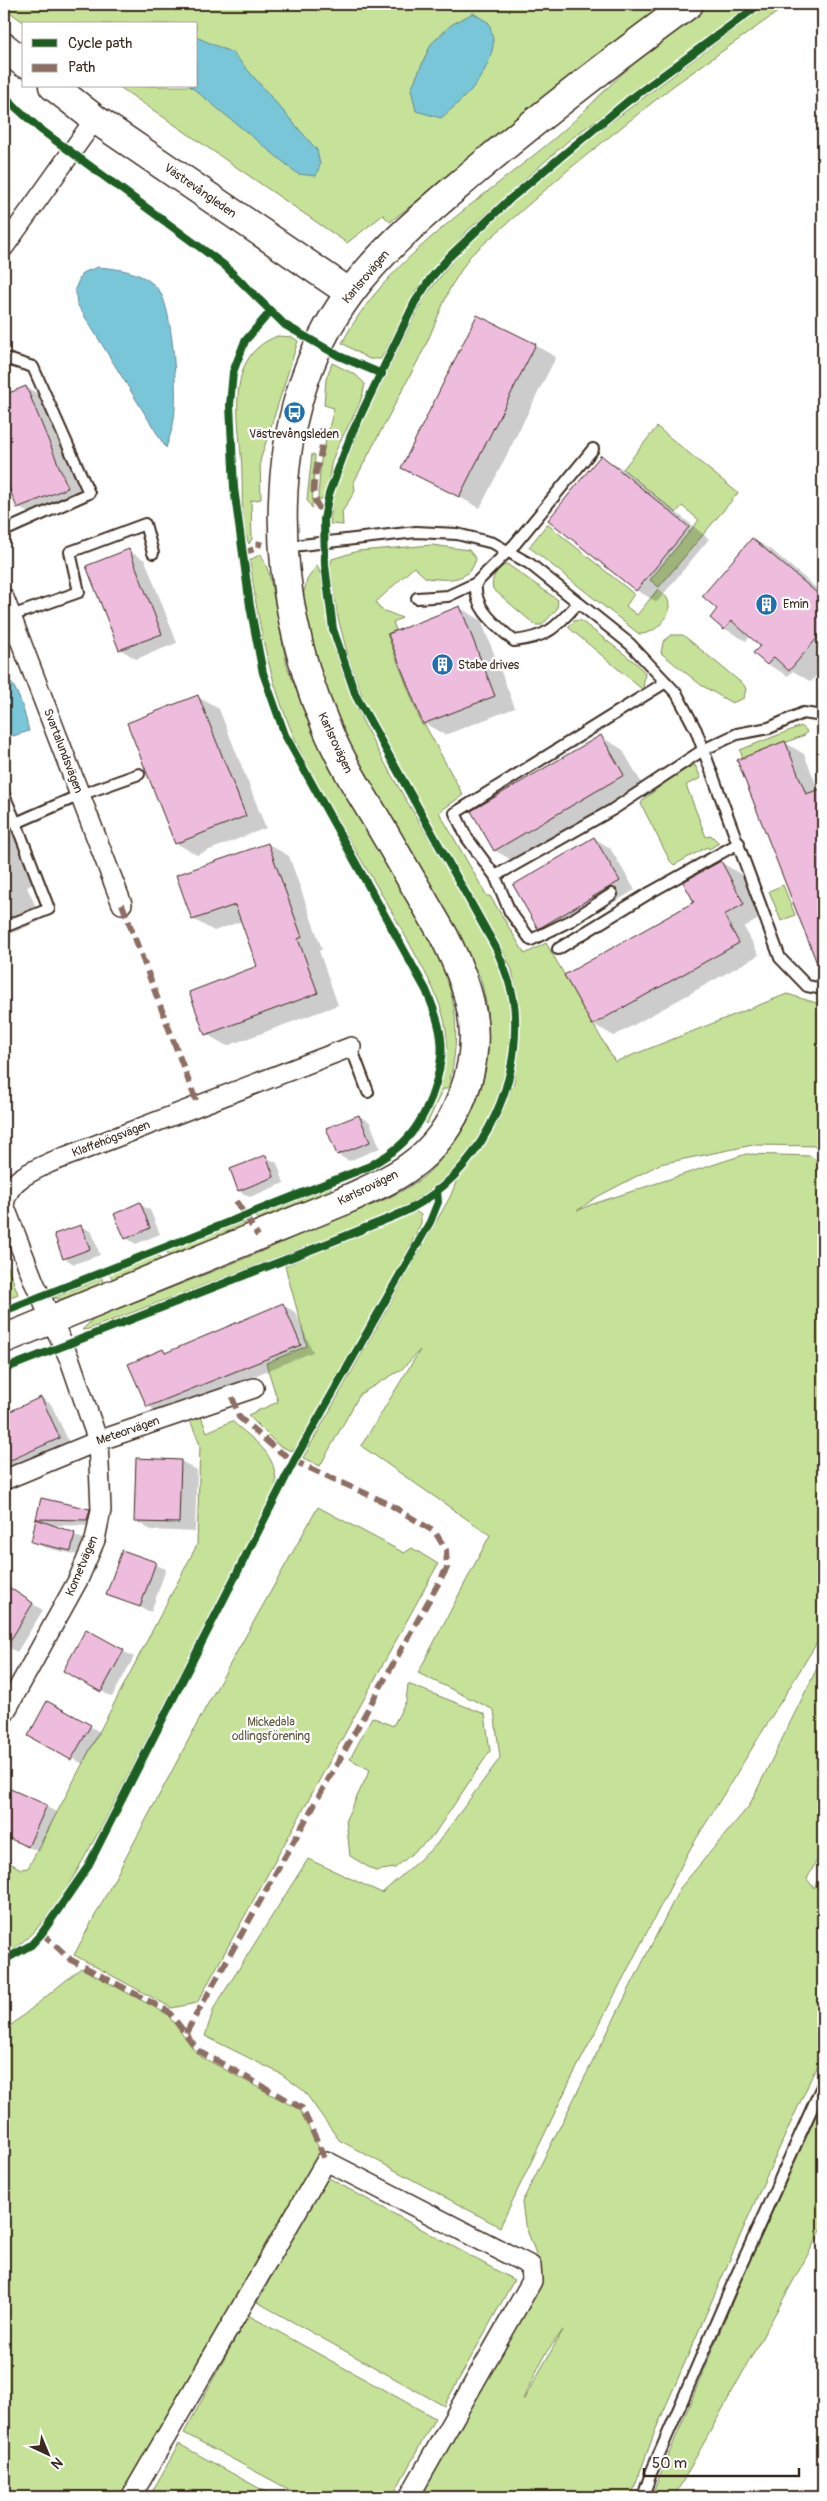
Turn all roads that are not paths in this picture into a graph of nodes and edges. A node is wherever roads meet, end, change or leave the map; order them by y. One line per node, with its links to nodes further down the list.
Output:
1 (689, 4): 7 (street, Karlsrovägen)
2 (4, 47): 3 (street)
3 (22, 61)
4 (56, 88): 5 (street, Västrevångleden)
5 (95, 119): 6 (street); 7 (street, Västrevångleden)
6 (4, 247)
7 (350, 292): 11 (street, Karlsrovägen)
8 (4, 358): 10 (lane)
9 (593, 450): 12 (lane)
10 (5, 526)
11 (284, 547): 12 (lane); 35 (street, Karlsrovägen)
12 (507, 550): 14 (lane); 17 (lane)
13 (153, 553): 18 (lane)
14 (476, 582): 16 (lane); 17 (lane)
15 (4, 598): 18 (street, Svartalundsvägen)
16 (417, 598)
17 (578, 603): 19 (lane)
18 (11, 616): 23 (street, Svartalundsvägen)
19 (666, 682): 21 (lane); 27 (lane)
20 (823, 716): 21 (lane)
21 (704, 750): 26 (lane); 27 (lane)
22 (139, 774): 23 (lane)
23 (80, 794): 25 (lane); 29 (street, Svartalundsvägen)
24 (4, 795): 25 (lane)
25 (16, 823): 30 (lane)
26 (739, 843): 31 (lane); 32 (lane)
27 (495, 876): 28 (lane)
28 (612, 894)
29 (122, 904)
30 (4, 927)
31 (558, 949)
32 (823, 988)
33 (351, 1047): 34 (lane); 35 (street, Klaffehögsvägen)
34 (368, 1092)
35 (52, 1321): 36 (street, Karlsrovägen); 38 (street, Kometvägen)
36 (4, 1340)
37 (254, 1388): 38 (street, Meteorvägen)
38 (98, 1441): 39 (street, Meteorvägen); 40 (street, Kometvägen)
39 (4, 1480)
40 (4, 1714)
41 (823, 2084): 44 (lane)
42 (131, 2497): 43 (street)
43 (409, 2497)
44 (643, 2497)

